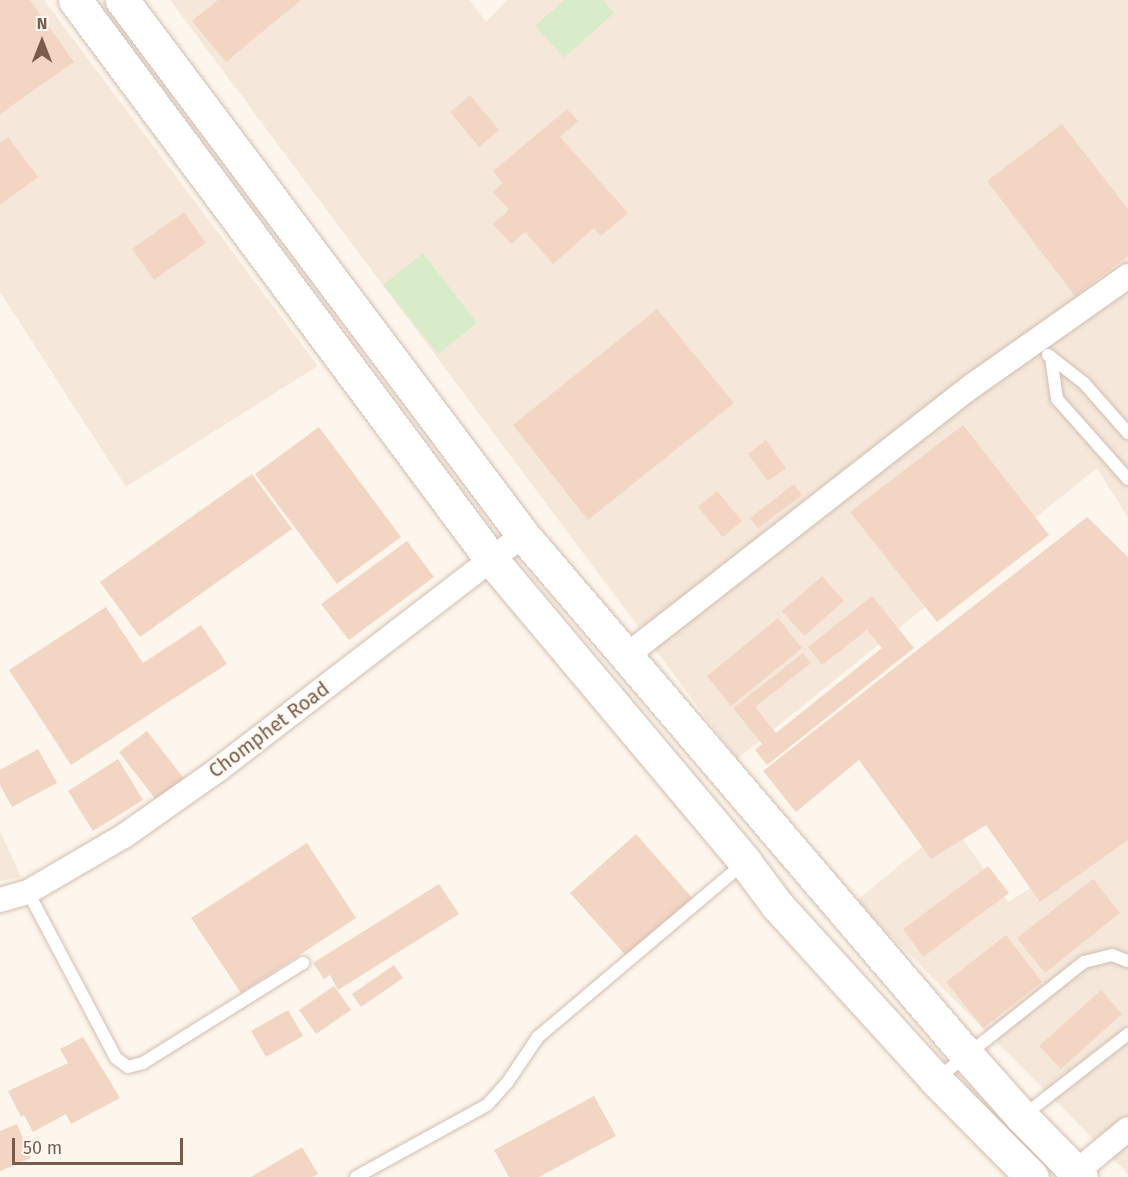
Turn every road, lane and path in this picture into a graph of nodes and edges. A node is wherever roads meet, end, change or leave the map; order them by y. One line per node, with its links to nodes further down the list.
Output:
1 (75, 0): 8 (main road)
2 (122, 0): 7 (main road)
3 (1128, 276): 4 (street)
4 (1042, 350): 5 (lane); 6 (lane); 9 (street)
5 (1128, 433)
6 (1128, 479)
7 (523, 536): 8 (street, Chomphet Road); 9 (main road)
8 (491, 559): 10 (main road); 12 (street, Chomphet Road)
9 (626, 656): 11 (main road)
10 (745, 862): 14 (main road); 23 (lane)
11 (810, 874): 14 (main road); 18 (main road)
12 (28, 892): 13 (street, Chomphet Road); 16 (lane)
13 (0, 900)
14 (777, 905): 19 (main road)
15 (1128, 961): 18 (lane)
16 (303, 963)
17 (1128, 1034): 20 (lane)
18 (967, 1055): 19 (lane); 20 (main road)
19 (936, 1080): 24 (main road)
20 (1022, 1117): 22 (main road)
21 (1128, 1129): 22 (street)
22 (1079, 1175)
23 (356, 1177)
24 (1032, 1177)

